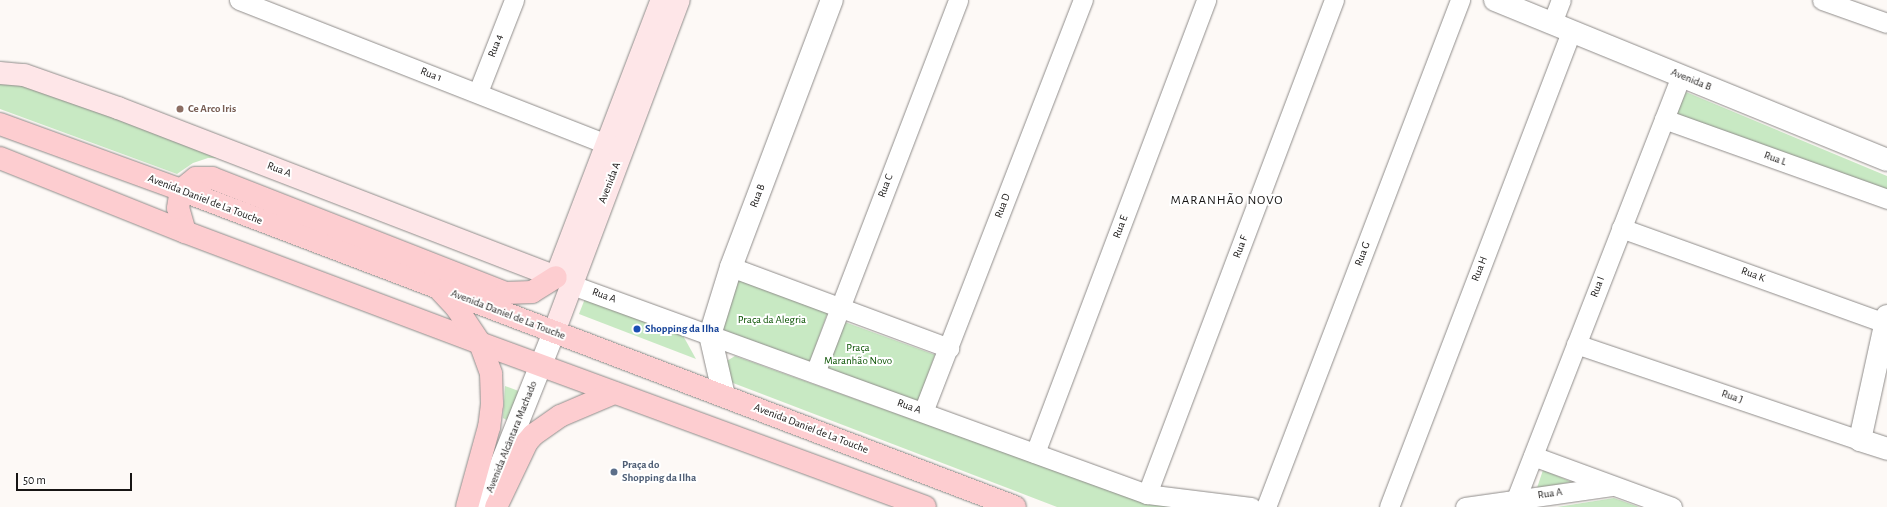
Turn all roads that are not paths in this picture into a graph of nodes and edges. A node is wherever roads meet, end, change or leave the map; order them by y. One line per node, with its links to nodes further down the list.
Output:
1 (239, 0): 18 (street, Rua 1)
2 (514, 0): 18 (street, Rua 4)
3 (662, 0): 21 (main road, Avenida A)
4 (679, 0): 21 (main road, Avenida A)
5 (832, 0): 28 (street, Rua B)
6 (958, 0): 32 (street, Rua C)
7 (1083, 0): 38 (street, Rua D)
8 (1206, 0): 46 (street, Rua E)
9 (1334, 0): 49 (street, Rua F)
10 (1460, 0): 57 (street, Rua G)
11 (1495, 0): 15 (street, Avenida B)
12 (1561, 0): 15 (street, Rua H)
13 (1822, 0): 14 (street)
14 (1887, 23)
15 (1561, 28): 17 (street, Avenida B); 58 (street, Rua H)
16 (0, 73): 29 (main road, Rua A)
17 (1680, 76): 19 (street, Rua I); 23 (street, Avenida B)
18 (478, 92): 21 (street, Rua 1)
19 (1664, 119): 25 (street, Rua L); 26 (street, Rua I)
20 (0, 124): 24 (main road, Avenida Daniel de La Touche)
21 (615, 148): 29 (main road, Avenida A)
22 (0, 158): 27 (main road)
23 (1887, 160)
24 (181, 190): 27 (main road); 30 (main road, Avenida Daniel de La Touche); 31 (main road)
25 (1887, 199)
26 (1621, 228): 33 (street, Rua K); 37 (street, Rua I)
27 (185, 232): 36 (main road)
28 (731, 267): 32 (street); 35 (street, Rua B)
29 (564, 281): 31 (main road); 34 (main road, Avenida A); 35 (street, Rua A)
30 (439, 288): 34 (main road, Avenida Daniel de La Touche); 36 (main road)
31 (497, 290): 34 (main road)
32 (840, 307): 38 (street); 40 (street, Rua C)
33 (1886, 319): 44 (street)
34 (554, 332): 39 (street, Avenida A); 42 (main road, Avenida Daniel de La Touche)
35 (710, 335): 40 (street, Rua A); 42 (street)
36 (480, 344): 39 (main road); 51 (main road)
37 (1576, 344): 44 (street, Rua J); 47 (street, Rua I)
38 (949, 348): 43 (street, Rua D)
39 (541, 366): 41 (main road); 52 (street, Avenida Alcântara Machado)
40 (815, 373): 43 (street, Rua A)
41 (614, 393): 53 (main road); 54 (main road)
42 (724, 396): 55 (main road, Avenida Daniel de La Touche)
43 (923, 412): 46 (street, Rua A)
44 (1860, 440): 45 (street, Rua J)
45 (1887, 449)
46 (1035, 454): 49 (street, Rua A)
47 (1533, 456): 48 (street, Rua A); 50 (street, Rua I)
48 (1612, 486): 50 (street, Rua A); 60 (street, Rua A)
49 (1147, 494): 56 (street, Rua A)
50 (1516, 499): 59 (street, Rua A)
51 (467, 507)
52 (484, 507)
53 (496, 507)
54 (924, 507)
55 (1015, 507)
56 (1251, 507)
57 (1266, 507)
58 (1389, 507)
59 (1465, 507)
60 (1672, 507)

